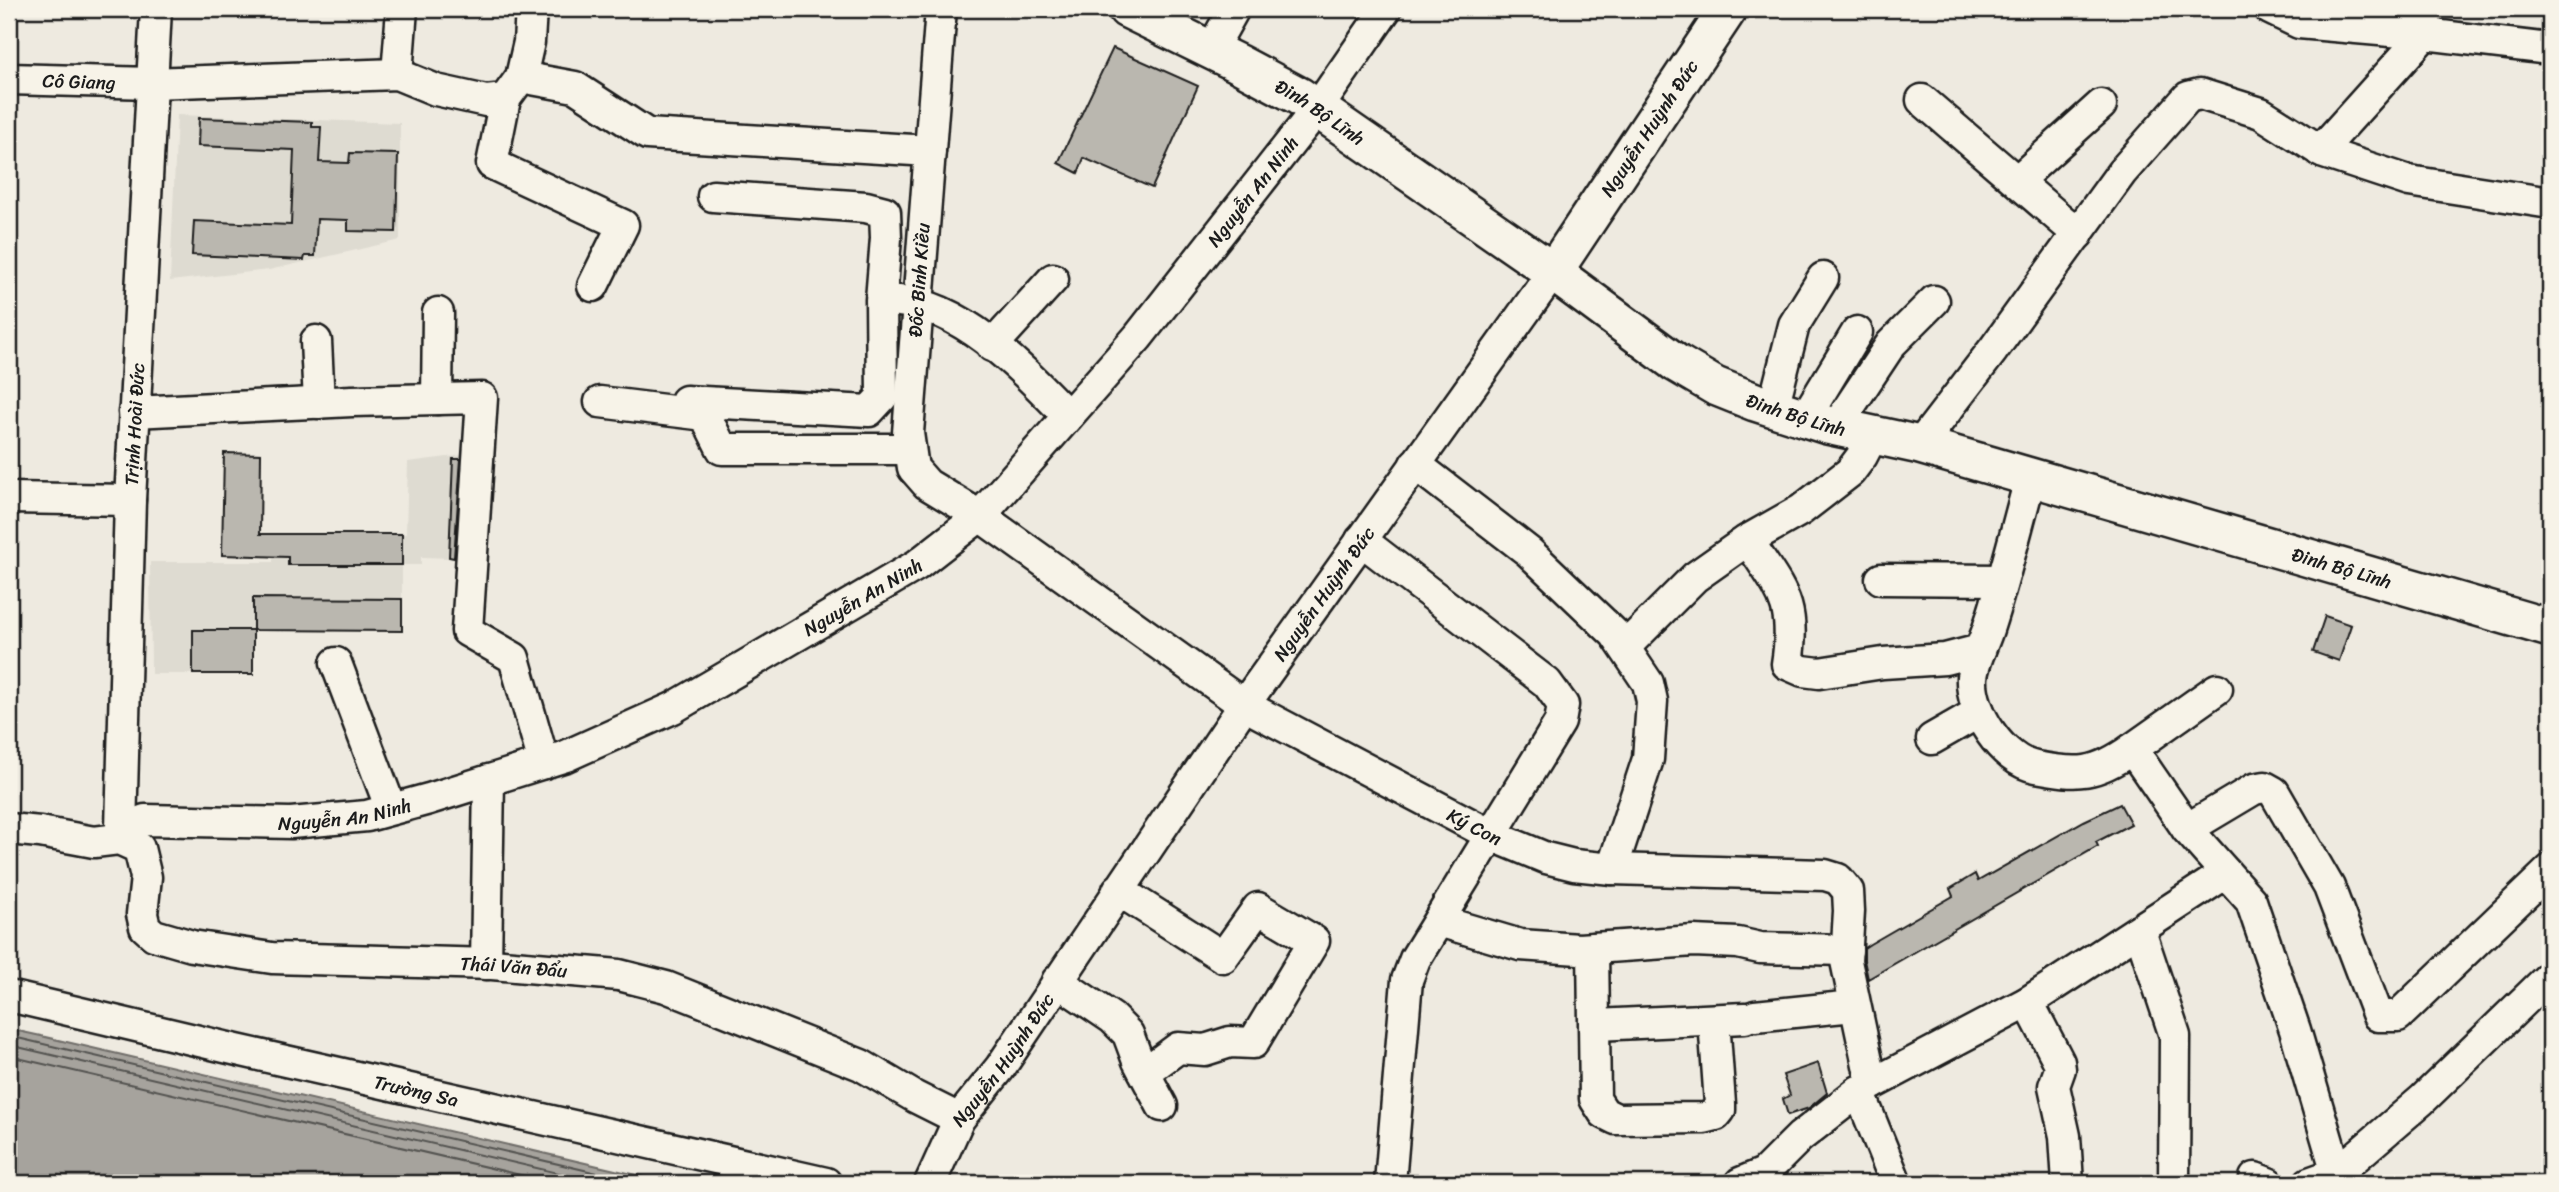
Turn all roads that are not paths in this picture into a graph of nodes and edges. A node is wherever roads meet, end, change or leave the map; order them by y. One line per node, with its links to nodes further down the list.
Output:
1 (156, 9): 15 (street, Trịnh Hoài Đức)
2 (402, 9): 13 (street)
3 (531, 9): 16 (street)
4 (941, 9): 20 (street, Đốc Binh Kiều)
5 (1127, 9): 12 (main road, Đinh Bộ Lĩnh)
6 (1234, 9): 12 (street)
7 (1386, 9): 19 (street, Nguyễn An Ninh)
8 (1728, 9): 28 (main road, Nguyễn Huỳnh Đức)
9 (2270, 9): 10 (street)
10 (2426, 21): 11 (street); 21 (street)
11 (2550, 49)
12 (1211, 50): 19 (main road, Đinh Bộ Lĩnh)
13 (397, 74): 15 (street, Cô Giang); 16 (street)
14 (9, 79): 15 (street, Cô Giang)
15 (151, 83): 43 (street, Trịnh Hoài Đức)
16 (513, 88): 20 (street); 31 (street)
17 (1922, 100): 22 (street)
18 (2101, 105): 22 (street)
19 (1317, 109): 28 (main road, Đinh Bộ Lĩnh); 44 (street, Nguyễn An Ninh)
20 (930, 150): 26 (street, Đốc Binh Kiều)
21 (2320, 150): 24 (street); 27 (street)
22 (2017, 181): 27 (street)
23 (713, 196): 25 (street)
24 (2550, 203)
25 (885, 223): 26 (street); 32 (street)
26 (923, 228): 34 (street, Đốc Binh Kiều)
27 (2078, 234): 47 (street)
28 (1553, 272): 45 (main road, Đinh Bộ Lĩnh); 49 (street, Nguyễn Huỳnh Đức)
29 (1823, 278): 45 (street)
30 (1054, 279): 38 (street)
31 (593, 286)
32 (881, 300): 34 (street); 40 (street)
33 (1934, 301): 45 (street)
34 (917, 303): 38 (street); 48 (street, Đốc Binh Kiều)
35 (438, 313): 39 (street)
36 (1857, 332): 45 (street)
37 (316, 341): 42 (street)
38 (992, 346): 44 (street)
39 (438, 399): 42 (street); 67 (street)
40 (686, 401)
41 (600, 402): 48 (street)
42 (319, 403): 43 (street)
43 (134, 412): 52 (street, Trịnh Hoài Đức)
44 (1069, 416): 53 (street, Nguyễn An Ninh)
45 (1805, 418): 46 (main road, Đinh Bộ Lĩnh)
46 (1873, 435): 47 (main road, Đinh Bộ Lĩnh); 55 (street)
47 (1920, 445): 50 (main road, Đinh Bộ Lĩnh)
48 (910, 449): 53 (street, Đốc Binh Kiều)
49 (1415, 464): 54 (street, Nguyễn Huỳnh Đức); 59 (street)
50 (2031, 477): 57 (street); 58 (main road, Đinh Bộ Lĩnh)
51 (9, 498): 52 (street)
52 (130, 500): 72 (street, Trịnh Hoài Đức)
53 (981, 516): 63 (street, Ký Con); 67 (street, Nguyễn An Ninh)
54 (1361, 540): 63 (street, Nguyễn Huỳnh Đức); 73 (street)
55 (1748, 540): 59 (street); 60 (street)
56 (1881, 579): 57 (street)
57 (2002, 580): 60 (street)
58 (2550, 628)
59 (1625, 647): 74 (street)
60 (1980, 650): 64 (street)
61 (336, 663): 69 (street)
62 (2217, 689): 66 (street)
63 (1244, 705): 73 (street, Ký Con); 77 (street, Nguyễn Huỳnh Đức)
64 (1979, 712): 65 (street); 66 (street)
65 (1932, 740)
66 (2132, 749): 71 (street)
67 (544, 762): 68 (street, Nguyễn An Ninh)
68 (489, 780): 69 (street, Nguyễn An Ninh); 82 (street)
69 (391, 809): 72 (street, Nguyễn An Ninh)
70 (9, 829): 72 (street, Nguyễn An Ninh)
71 (2186, 829): 75 (street); 76 (street)
72 (120, 834): 82 (street, Thái Văn Đẩu)
73 (1493, 836): 74 (street, Ký Con); 78 (street)
74 (1612, 869): 81 (street, Ký Con)
75 (2550, 870)
76 (2226, 873): 79 (street); 94 (street)
77 (1118, 890): 84 (street, Nguyễn Huỳnh Đức); 90 (street)
78 (1439, 920): 80 (street); 97 (street)
79 (2140, 931): 86 (street); 101 (street)
80 (1593, 948): 81 (street); 89 (street)
81 (1847, 950): 87 (street, Ký Con)
82 (486, 964): 93 (street, Thái Văn Đẩu)
83 (2550, 976): 94 (street)
84 (1057, 981): 90 (street); 93 (street, Nguyễn Huỳnh Đức)
85 (9, 996): 95 (street, Trường Sa)
86 (2028, 1002): 91 (street); 100 (street)
87 (1854, 1006): 88 (street); 91 (street, Ký Con)
88 (1714, 1020): 89 (street); 89 (street)
89 (1595, 1025)
90 (1143, 1070): 92 (street)
91 (1866, 1088): 98 (street); 99 (street, Ký Con)
92 (1162, 1106)
93 (959, 1119): 96 (street, Nguyễn Huỳnh Đức)
94 (2340, 1178): 102 (street)
95 (826, 1183)
96 (930, 1183)
97 (1390, 1183)
98 (1740, 1183)
99 (1896, 1183)
100 (2068, 1183)
101 (2174, 1183)
102 (2309, 1183)

